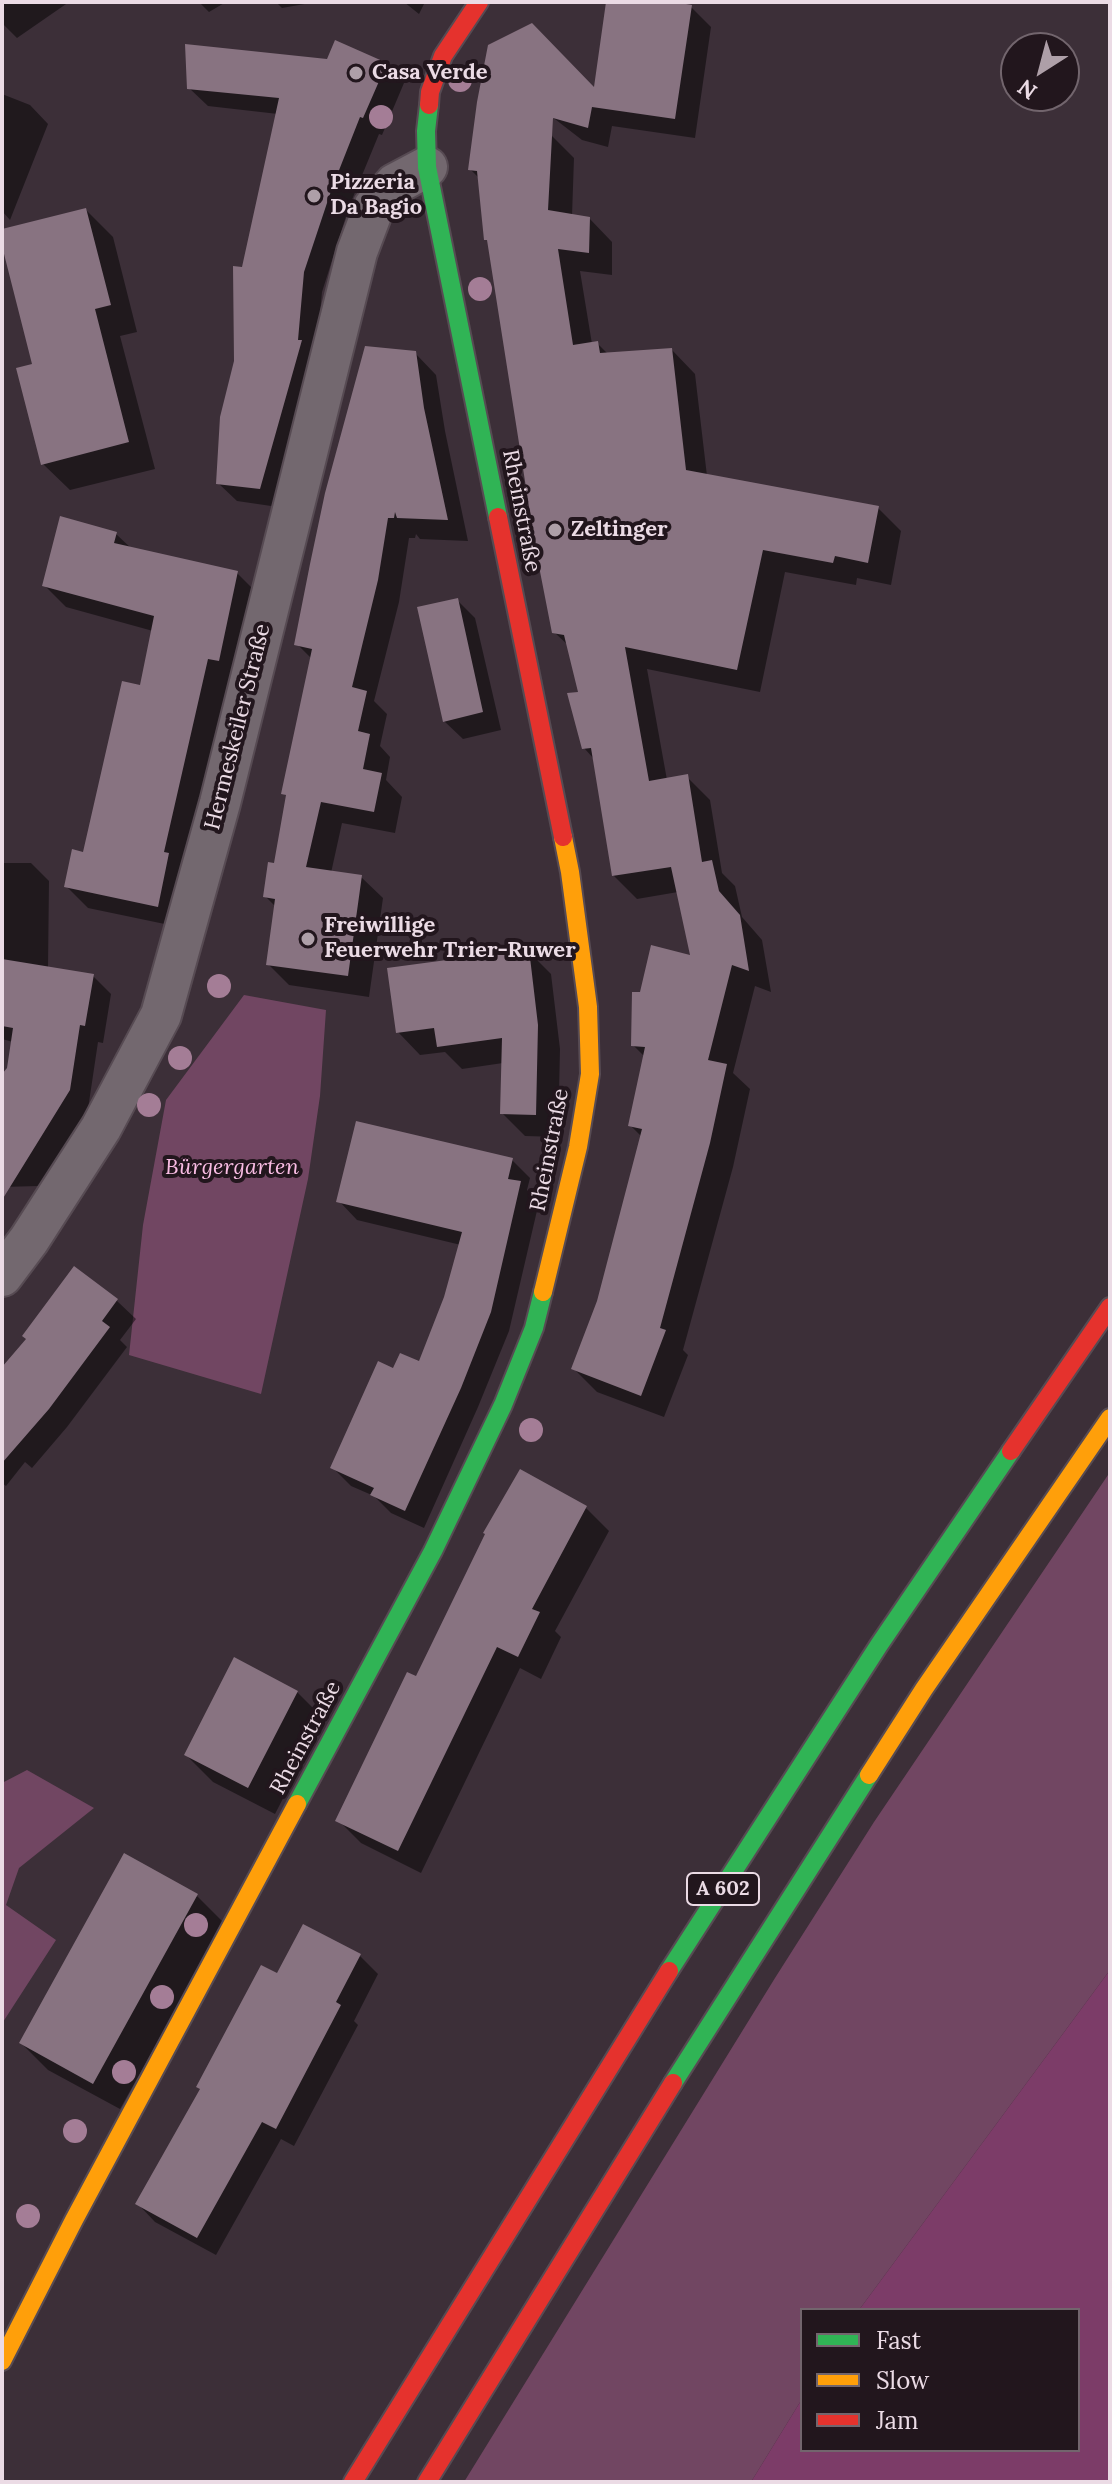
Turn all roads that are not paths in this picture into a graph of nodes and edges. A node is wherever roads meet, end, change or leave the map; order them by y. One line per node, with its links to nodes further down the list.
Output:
1 (479, 2): 2 (main road, Rheinstraße)
2 (427, 167): 3 (street, Hermeskeiler Straße); 6 (main road, Rheinstraße)
3 (2, 1276)
4 (1110, 1307): 7 (main road, A 602)
5 (1110, 1418): 8 (main road, A 602)
6 (2, 2361)
7 (353, 2482)
8 (427, 2482)

